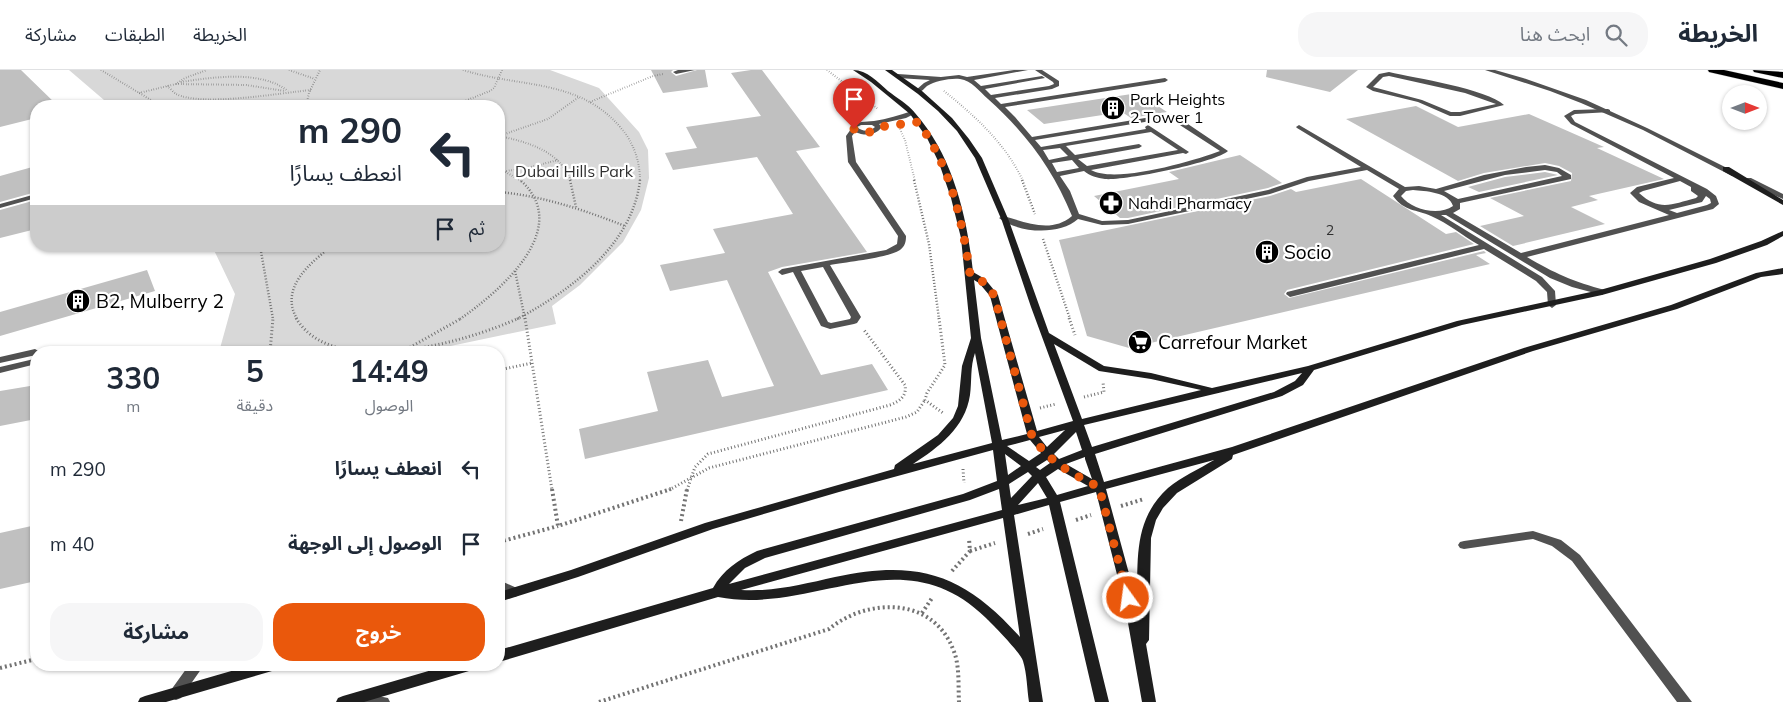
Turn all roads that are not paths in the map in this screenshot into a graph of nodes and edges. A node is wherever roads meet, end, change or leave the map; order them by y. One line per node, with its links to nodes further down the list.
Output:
1 (692, 70): 10 (street)
2 (856, 70): 24 (main road)
3 (888, 70): 13 (main road)
4 (1025, 70): 16 (street)
5 (1038, 70): 21 (street)
6 (1488, 70): 23 (street)
7 (1712, 70): 18 (highway)
8 (1757, 70): 12 (highway)
9 (1375, 71): 11 (street)
10 (676, 72)
11 (1385, 74): 11 (street)
12 (1783, 74)
13 (898, 76): 15 (street); 20 (main road)
14 (1042, 78): 19 (street)
15 (941, 79): 16 (street); 20 (street)
16 (968, 79): 19 (street)
17 (1165, 80): 22 (street)
18 (1783, 86)
19 (980, 88): 21 (street)
20 (918, 91): 63 (main road)
21 (991, 97): 22 (street)
22 (1001, 106): 33 (street)
23 (1608, 111): 46 (street); 49 (street)
24 (912, 113): 26 (street); 27 (main road)
25 (1139, 121): 31 (street); 33 (street); 41 (street)
26 (895, 122): 27 (street); 28 (street)
27 (918, 122): 73 (main road)
28 (876, 125): 30 (street); 32 (street)
29 (1299, 128): 44 (street)
30 (854, 129): 32 (street); 34 (street)
31 (1152, 130): 35 (street); 38 (street)
32 (866, 133): 34 (street)
33 (1032, 139): 37 (street)
34 (851, 143): 68 (street)
35 (1061, 145): 37 (street); 40 (street)
36 (1140, 146): 40 (street)
37 (1039, 149): 42 (street)
38 (1184, 151): 39 (street); 41 (street)
39 (1166, 154): 43 (street); 45 (street)
40 (1074, 157): 42 (street); 45 (street)
41 (1205, 158): 43 (street)
42 (1048, 162): 47 (street)
43 (1182, 164): 45 (street)
44 (1367, 168): 50 (street); 62 (street)
45 (1086, 169): 47 (street)
46 (1726, 169): 53 (street); 56 (main road)
47 (1056, 174): 62 (street)
48 (1493, 176): 51 (street); 51 (street); 52 (street)
49 (1678, 180): 58 (street); 58 (street); 61 (street)
50 (1404, 189): 52 (street); 59 (street)
51 (1519, 189): 55 (street)
52 (1435, 191): 55 (street)
53 (1783, 197)
54 (30, 198): 57 (street)
55 (1456, 202): 60 (street)
56 (1783, 203)
57 (0, 206)
58 (1662, 209): 61 (street)
59 (1432, 213): 60 (street); 66 (street)
60 (1448, 213): 67 (street)
61 (1675, 215): 67 (street)
62 (1076, 216): 63 (street)
63 (1003, 218): 78 (main road)
64 (1783, 232): 65 (main road)
65 (1780, 238): 75 (main road)
66 (1486, 246): 76 (street); 77 (street)
67 (1519, 256): 75 (street)
68 (826, 264): 70 (street); 70 (street)
69 (1783, 266): 74 (main road)
70 (796, 270): 72 (street)
71 (1783, 271): 74 (main road)
72 (782, 272)
73 (970, 274): 79 (main road); 87 (main road)
74 (1759, 275): 89 (main road)
75 (1602, 292): 77 (main road)
76 (1290, 294)
77 (1552, 304): 83 (main road)
78 (1045, 334): 85 (main road); 86 (main road)
79 (976, 338): 88 (main road); 94 (main road)
80 (30, 357): 82 (street)
81 (30, 359): 84 (street)
82 (0, 360)
83 (1310, 368): 85 (main road); 90 (main road)
84 (0, 370)
85 (1212, 390): 86 (main road)
86 (1078, 424): 87 (main road); 90 (main road); 91 (main road)
87 (1032, 436): 88 (main road); 91 (main road)
88 (998, 446): 93 (main road); 94 (main road); 95 (main road)
89 (1236, 450): 96 (main road); 104 (main road)
90 (1088, 453): 92 (main road); 96 (main road)
91 (1046, 455): 92 (main road); 93 (main road)
92 (1057, 464): 93 (main road); 96 (main road)
93 (1035, 470): 95 (main road); 97 (main road); 98 (main road)
94 (894, 472): 101 (main road)
95 (1003, 483): 98 (main road); 102 (main road)
96 (1099, 487): 97 (main road); 104 (main road)
97 (1054, 500): 98 (main road); 115 (main road)
98 (1008, 512): 102 (main road); 106 (main road)
99 (1464, 544): 117 (street)
100 (505, 588): 101 (street)
101 (515, 592): 103 (main road)
102 (716, 592): 105 (main road); 106 (main road)
103 (505, 595)
104 (1141, 651): 116 (main road)
105 (505, 654)
106 (1030, 657): 114 (main road)
107 (193, 671): 110 (street)
108 (240, 671): 110 (main road)
109 (448, 671): 111 (main road)
110 (176, 694): 112 (main road)
111 (348, 700): 113 (street)
112 (145, 702)
113 (383, 702)
114 (1036, 702)
115 (1102, 702)
116 (1149, 702)
117 (1685, 702)

